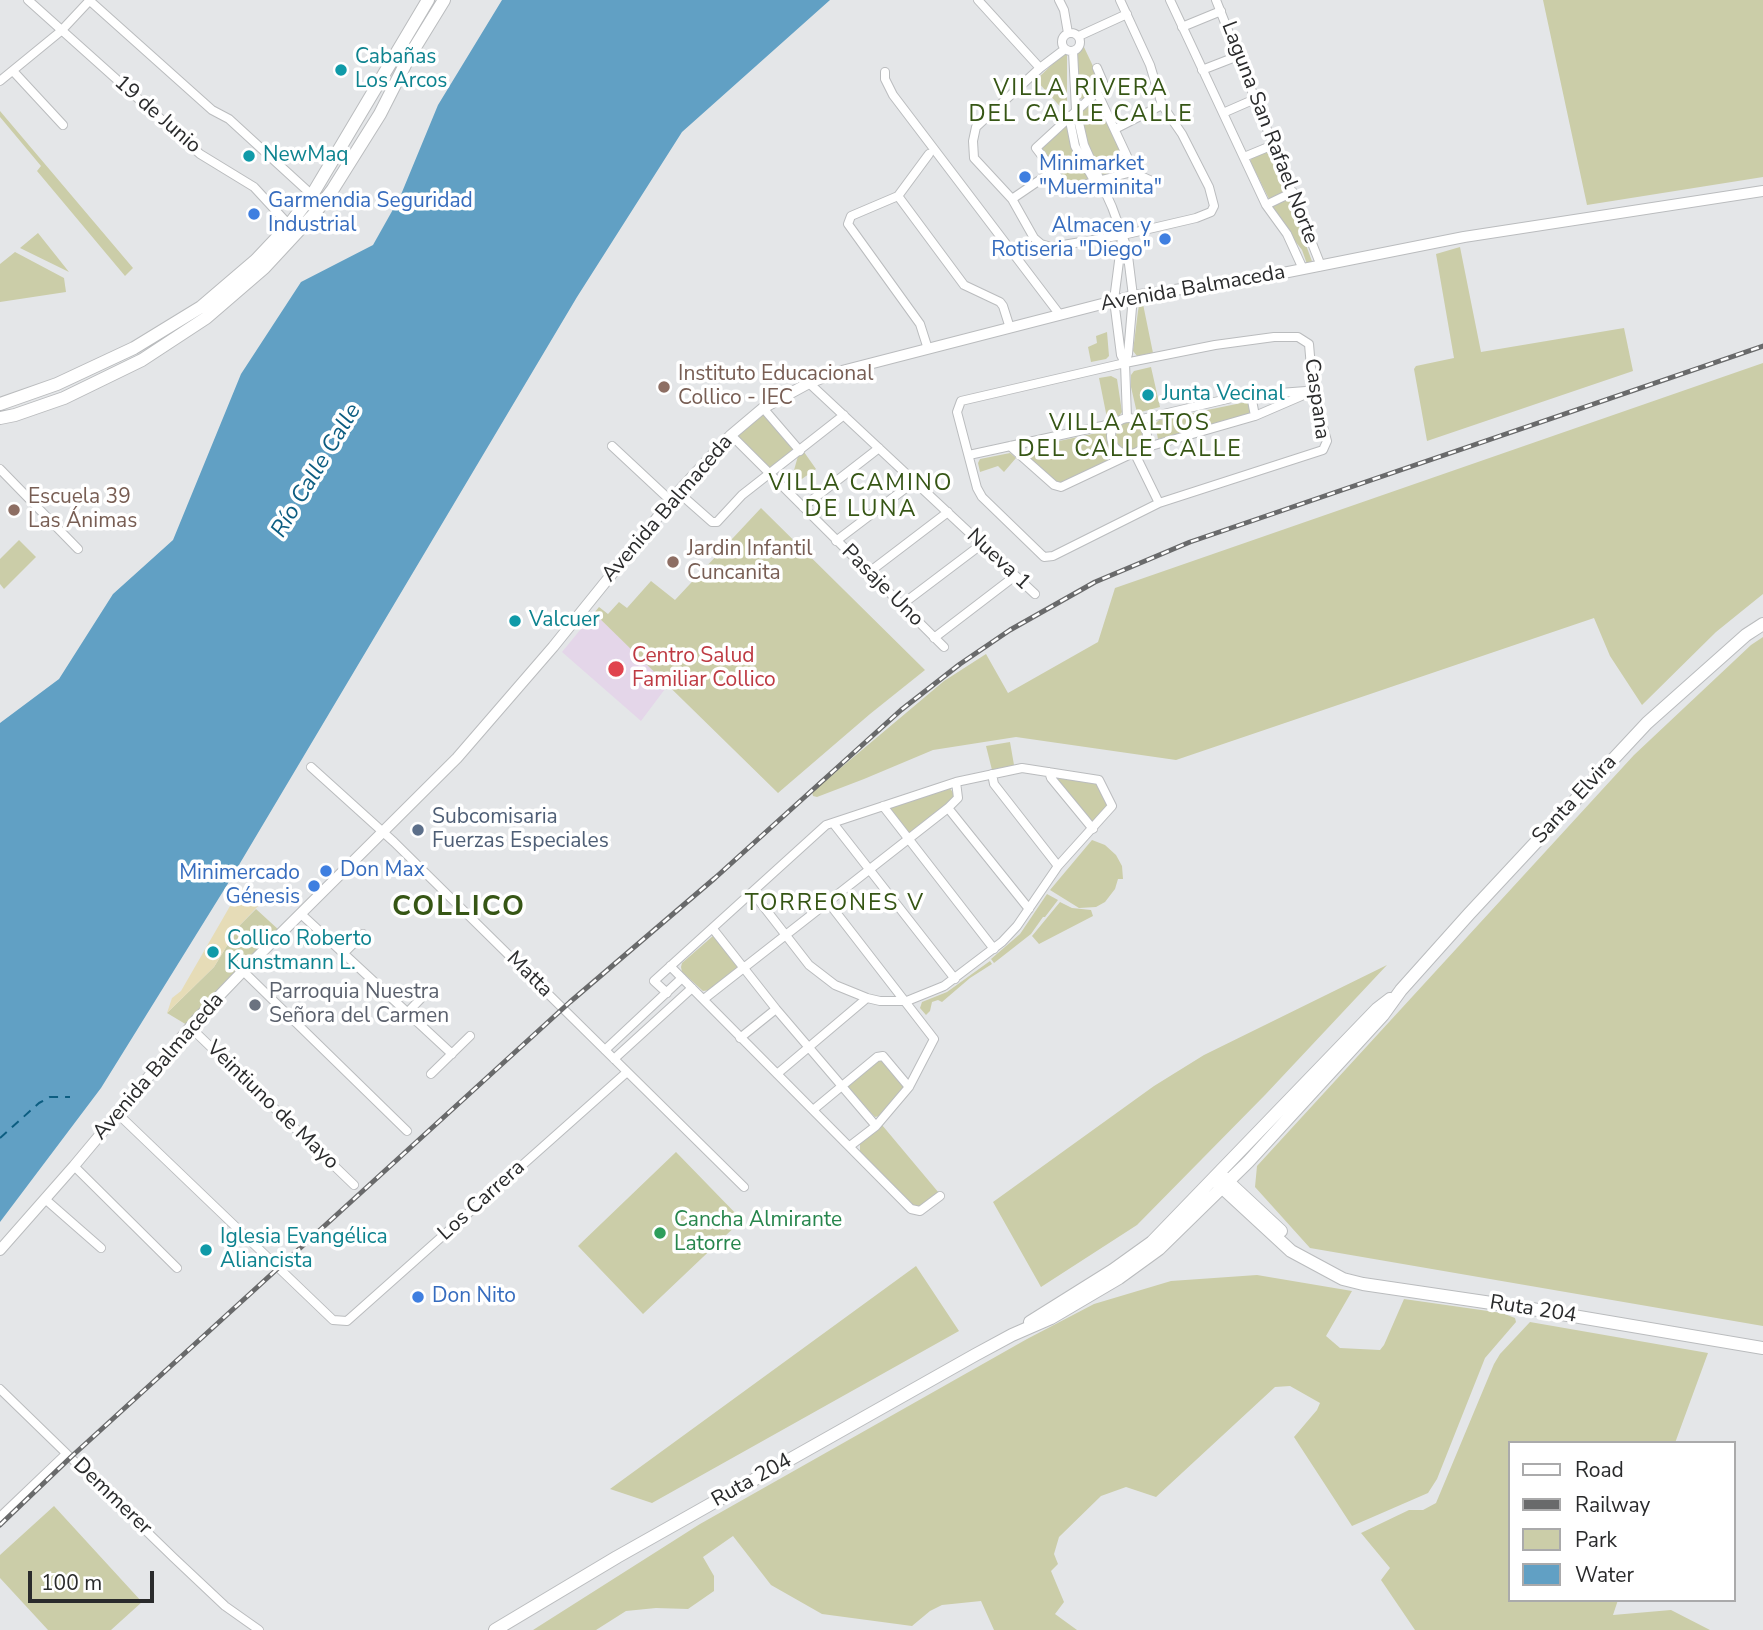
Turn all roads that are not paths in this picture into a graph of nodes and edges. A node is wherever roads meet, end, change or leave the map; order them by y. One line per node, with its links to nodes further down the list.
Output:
1 (28, 0): 12 (street, 19 de Junio)
2 (89, 0): 12 (street); 39 (street)
3 (978, 0): 17 (street)
4 (1056, 0): 13 (street)
5 (1121, 0): 10 (street)
6 (1170, 0): 11 (street)
7 (1216, 0): 9 (street, Laguna San Rafael Norte)
8 (432, 4): 39 (main road); 45 (main road)
9 (1221, 11): 11 (street); 16 (street, Laguna San Rafael Norte)
10 (1127, 14): 14 (street); 25 (street)
11 (1182, 27): 19 (street)
12 (61, 31): 20 (street); 43 (street, 19 de Junio)
13 (1068, 33): 14 (street); 15 (street)
14 (1079, 36): 15 (street)
15 (1069, 50): 17 (street); 26 (street)
16 (1238, 56): 19 (street); 24 (street, Laguna San Rafael Norte)
17 (1040, 68): 41 (street)
18 (1097, 68): 23 (street)
19 (1202, 70): 27 (street)
20 (13, 71): 22 (street); 28 (street)
21 (885, 72): 50 (street)
22 (0, 81)
23 (1097, 92): 26 (street); 29 (street)
24 (1255, 99): 27 (street); 30 (street, Laguna San Rafael Norte)
25 (1163, 105): 29 (street); 44 (street)
26 (1072, 113): 33 (street); 35 (street)
27 (1223, 113): 32 (street)
28 (63, 125)
29 (1115, 129): 34 (street)
30 (1273, 145): 32 (street); 38 (street, Laguna San Rafael Norte)
31 (929, 154): 40 (street)
32 (1244, 157): 42 (street)
33 (1053, 171): 35 (street); 41 (street)
34 (1132, 173): 35 (street); 36 (street)
35 (1098, 182): 44 (street)
36 (1156, 183)
37 (1763, 191): 46 (main road, Avenida Balmaceda)
38 (1293, 192): 42 (street); 46 (street, Laguna San Rafael Norte)
39 (312, 195): 43 (main road)
40 (898, 196): 51 (street); 52 (street)
41 (1012, 199): 44 (street)
42 (1266, 205): 47 (street)
43 (289, 225): 45 (main road); 57 (main road)
44 (1123, 235): 48 (street); 49 (street)
45 (290, 240): 61 (main road)
46 (1321, 266): 47 (main road, Avenida Balmaceda)
47 (1303, 269): 48 (main road, Avenida Balmaceda)
48 (1133, 296): 49 (main road, Avenida Balmaceda); 53 (street)
49 (1114, 300): 50 (main road, Avenida Balmaceda); 53 (street)
50 (1059, 315): 51 (main road, Avenida Balmaceda)
51 (1010, 328): 52 (main road, Avenida Balmaceda)
52 (928, 349): 54 (main road, Avenida Balmaceda)
53 (1125, 363): 55 (street, Caspana); 62 (street); 72 (street, Caspana)
54 (808, 383): 58 (main road, Avenida Balmaceda); 59 (street, Nueva 1)
55 (1313, 391): 56 (street); 60 (street); 77 (street, Caspana)
56 (1251, 395): 60 (street); 63 (street)
57 (1, 404)
58 (763, 408): 65 (main road, Avenida Balmaceda); 70 (street)
59 (845, 415): 68 (street, Nueva 1); 70 (street)
60 (1255, 416): 69 (street)
61 (0, 418)
62 (1127, 418): 63 (street); 64 (street)
63 (1138, 420): 69 (street)
64 (1116, 423): 67 (street); 71 (street)
65 (732, 435): 74 (street, Pasaje Uno); 76 (main road, Avenida Balmaceda)
66 (611, 446): 76 (street)
67 (1010, 446): 71 (street); 72 (street)
68 (879, 448): 75 (street, Nueva 1); 78 (street)
69 (1143, 448): 71 (street)
70 (800, 451): 74 (street)
71 (1132, 454): 77 (street)
72 (969, 455): 77 (street, Caspana)
73 (0, 469): 82 (street)
74 (769, 473): 76 (street); 78 (street, Pasaje Uno)
75 (915, 481): 79 (street, Nueva 1); 80 (street)
76 (675, 497): 98 (main road, Avenida Balmaceda)
77 (1159, 503)
78 (803, 507): 80 (street, Pasaje Uno)
79 (948, 512): 81 (street, Nueva 1); 83 (street)
80 (836, 541): 83 (street, Pasaje Uno)
81 (982, 544): 84 (street, Nueva 1); 86 (street)
82 (78, 549)
83 (868, 573): 86 (street, Pasaje Uno)
84 (1015, 576): 85 (street, Nueva 1); 88 (street)
85 (1035, 594)
86 (900, 606): 88 (street, Pasaje Uno)
87 (1763, 624): 117 (main road, Santa Elvira)
88 (934, 638): 89 (street, Pasaje Uno)
89 (944, 648)
90 (311, 767): 98 (street, Matta)
91 (1049, 772): 92 (street); 97 (street); 97 (street)
92 (992, 774): 93 (street); 100 (street)
93 (956, 782): 94 (street); 95 (street)
94 (883, 806): 96 (street); 99 (street)
95 (948, 808): 99 (street); 104 (street)
96 (833, 823): 101 (street); 102 (street)
97 (1093, 830): 100 (street)
98 (383, 832): 105 (main road, Avenida Balmaceda); 129 (street, Matta)
99 (908, 839): 101 (street); 109 (street)
100 (1058, 866): 104 (street)
101 (868, 869): 103 (street); 115 (street)
102 (753, 893): 106 (street); 108 (street)
103 (828, 902): 108 (street); 122 (street)
104 (1029, 909): 109 (street)
105 (301, 914): 110 (street); 113 (main road, Avenida Balmaceda)
106 (713, 929): 111 (street); 112 (street)
107 (363, 934): 110 (street)
108 (787, 935): 112 (street); 120 (street)
109 (994, 949): 115 (street)
110 (345, 952): 124 (street)
111 (670, 966): 114 (street); 119 (street)
112 (745, 968): 121 (street); 123 (street)
113 (243, 971): 125 (main road, Avenida Balmaceda); 140 (street)
114 (682, 978): 116 (street); 119 (street)
115 (955, 979): 122 (street)
116 (692, 988): 121 (street); 131 (street)
117 (1401, 990): 142 (main road, Santa Elvira); 144 (main road, Santa Elvira)
118 (427, 992): 124 (street)
119 (667, 993): 129 (street)
120 (867, 998): 122 (street); 128 (street)
121 (704, 999): 127 (street)
122 (907, 1001): 136 (street)
123 (776, 1009): 127 (street); 128 (street)
124 (408, 1012): 130 (street)
125 (190, 1027): 138 (main road, Avenida Balmaceda); 145 (street, Veintiuno de Mayo)
126 (470, 1037): 130 (street)
127 (740, 1038): 134 (street)
128 (809, 1048): 134 (street); 135 (street)
129 (605, 1049): 131 (street, Matta)
130 (452, 1054): 133 (street)
131 (614, 1059): 132 (street, Matta)
132 (627, 1072): 138 (street, Los Carrera); 146 (street, Matta)
133 (431, 1074)
134 (778, 1074): 137 (street)
135 (841, 1086): 136 (street); 137 (street); 139 (street)
136 (909, 1087): 139 (street)
137 (813, 1110): 141 (street)
138 (118, 1115): 143 (main road, Avenida Balmaceda)
139 (876, 1126): 141 (street)
140 (407, 1130)
141 (850, 1146): 147 (street)
142 (1248, 1162): 144 (main road, Santa Elvira); 150 (main road)
143 (74, 1166): 148 (main road, Avenida Balmaceda); 155 (street)
144 (1221, 1181): 149 (main road, Ruta 204); 150 (main road, Ruta 204); 151 (main road, Ruta 204); 156 (main road, Ruta 204)
145 (354, 1185)
146 (744, 1187)
147 (940, 1196)
148 (45, 1199): 152 (street); 153 (main road, Avenida Balmaceda)
149 (1236, 1200): 151 (main road); 154 (main road, Ruta 204)
150 (1253, 1204): 154 (main road, Ruta 204)
151 (1203, 1208): 156 (main road, Ruta 204)
152 (101, 1248)
153 (0, 1250)
154 (1307, 1260): 157 (main road, Ruta 204)
155 (177, 1268)
156 (1012, 1335): 162 (main road, Ruta 204)
157 (1763, 1348)
158 (0, 1389): 159 (street, Demmerer)
159 (66, 1454): 160 (street); 161 (street, Demmerer)
160 (0, 1517)
161 (259, 1630)
162 (495, 1630)

